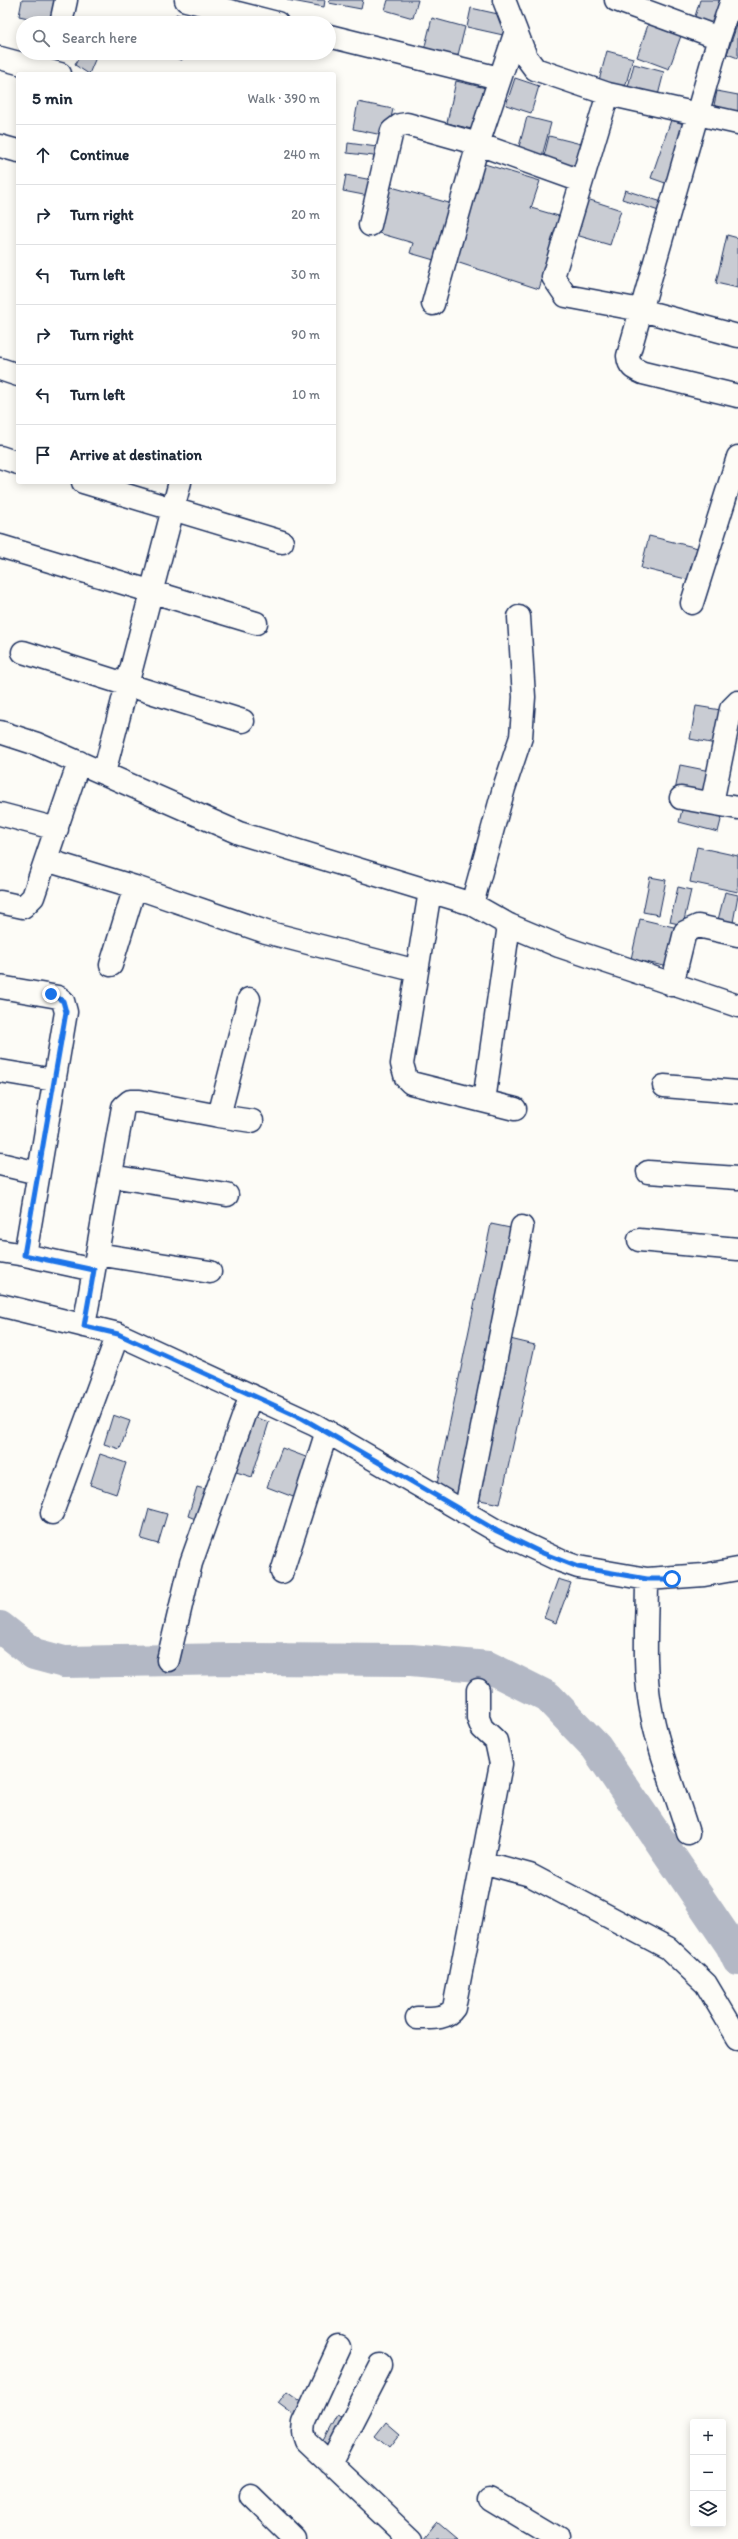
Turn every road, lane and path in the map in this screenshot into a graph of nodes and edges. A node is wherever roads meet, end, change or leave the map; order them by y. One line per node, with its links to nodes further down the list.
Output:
1 (66, 0): 6 (street)
2 (186, 0): 7 (street)
3 (504, 0): 8 (street)
4 (616, 0): 10 (street)
5 (732, 0): 10 (street)
6 (63, 16)
7 (249, 16)
8 (516, 31): 13 (street); 14 (street)
9 (336, 38): 13 (street)
10 (719, 38): 15 (street)
11 (0, 58): 12 (street)
12 (54, 68)
13 (499, 78): 17 (street)
14 (608, 94): 15 (street); 20 (street)
15 (697, 114): 16 (street); 23 (street)
16 (738, 123)
17 (478, 144): 20 (street); 21 (street); 22 (street)
18 (0, 146): 19 (street)
19 (16, 150)
20 (581, 181): 23 (street)
21 (370, 225)
22 (432, 304)
23 (641, 310): 24 (street); 27 (street)
24 (738, 336)
25 (0, 370): 26 (street)
26 (16, 374)
27 (738, 396)
28 (0, 457): 30 (street)
29 (738, 457): 37 (street)
30 (16, 462)
31 (90, 484): 33 (street)
32 (179, 484): 33 (street)
33 (173, 509): 34 (street); 36 (street)
34 (282, 542)
35 (0, 546): 36 (street)
36 (152, 591): 39 (street); 41 (street)
37 (692, 603)
38 (519, 617): 56 (street)
39 (256, 623)
40 (23, 652): 41 (street)
41 (128, 683): 43 (street); 46 (street)
42 (738, 702): 48 (street)
43 (243, 720)
44 (0, 732): 45 (street)
45 (79, 762): 46 (street); 51 (street)
46 (104, 773): 54 (street)
47 (681, 798): 48 (street)
48 (712, 803): 49 (street)
49 (738, 808)
50 (0, 814): 51 (street)
51 (57, 829): 52 (street)
52 (46, 860): 53 (street); 55 (street)
53 (135, 887): 59 (street); 60 (street)
54 (430, 891): 56 (street); 60 (street)
55 (0, 902)
56 (472, 904): 57 (street)
57 (509, 925): 61 (street); 69 (street)
58 (738, 934): 61 (street)
59 (111, 965)
60 (417, 971): 69 (street)
61 (672, 984): 64 (street)
62 (0, 986): 66 (street)
63 (249, 999): 71 (street)
64 (738, 1006)
65 (0, 1071): 66 (street)
66 (54, 1080): 75 (street)
67 (664, 1086): 68 (street)
68 (738, 1092)
69 (484, 1101): 70 (street)
70 (515, 1109)
71 (219, 1116): 72 (street); 76 (street)
72 (252, 1121)
73 (0, 1164): 75 (street)
74 (648, 1172): 77 (street)
75 (38, 1173): 83 (street)
76 (111, 1176): 78 (street); 84 (street)
77 (738, 1178)
78 (227, 1195)
79 (522, 1227): 92 (street)
80 (639, 1240): 81 (street)
81 (738, 1249)
82 (0, 1250): 83 (street)
83 (24, 1255): 84 (street)
84 (95, 1262): 85 (street); 87 (street)
85 (210, 1272)
86 (0, 1305): 87 (street)
87 (84, 1326): 88 (street)
88 (118, 1334): 89 (street); 91 (street)
89 (251, 1395): 90 (street); 96 (street)
90 (327, 1431): 92 (street); 94 (street)
91 (52, 1513)
92 (466, 1513): 95 (street)
93 (738, 1569): 95 (street)
94 (282, 1572)
95 (647, 1579): 98 (street)
96 (168, 1660)
97 (478, 1690): 99 (street)
98 (688, 1833)
99 (482, 1862): 100 (street); 101 (street)
100 (417, 2018)
101 (738, 2038)
102 (339, 2347): 104 (street)
103 (381, 2365): 104 (street)
104 (330, 2464): 108 (street)
105 (251, 2496): 107 (street)
106 (491, 2500): 109 (street)
107 (296, 2539)
108 (409, 2539)
109 (558, 2539)

